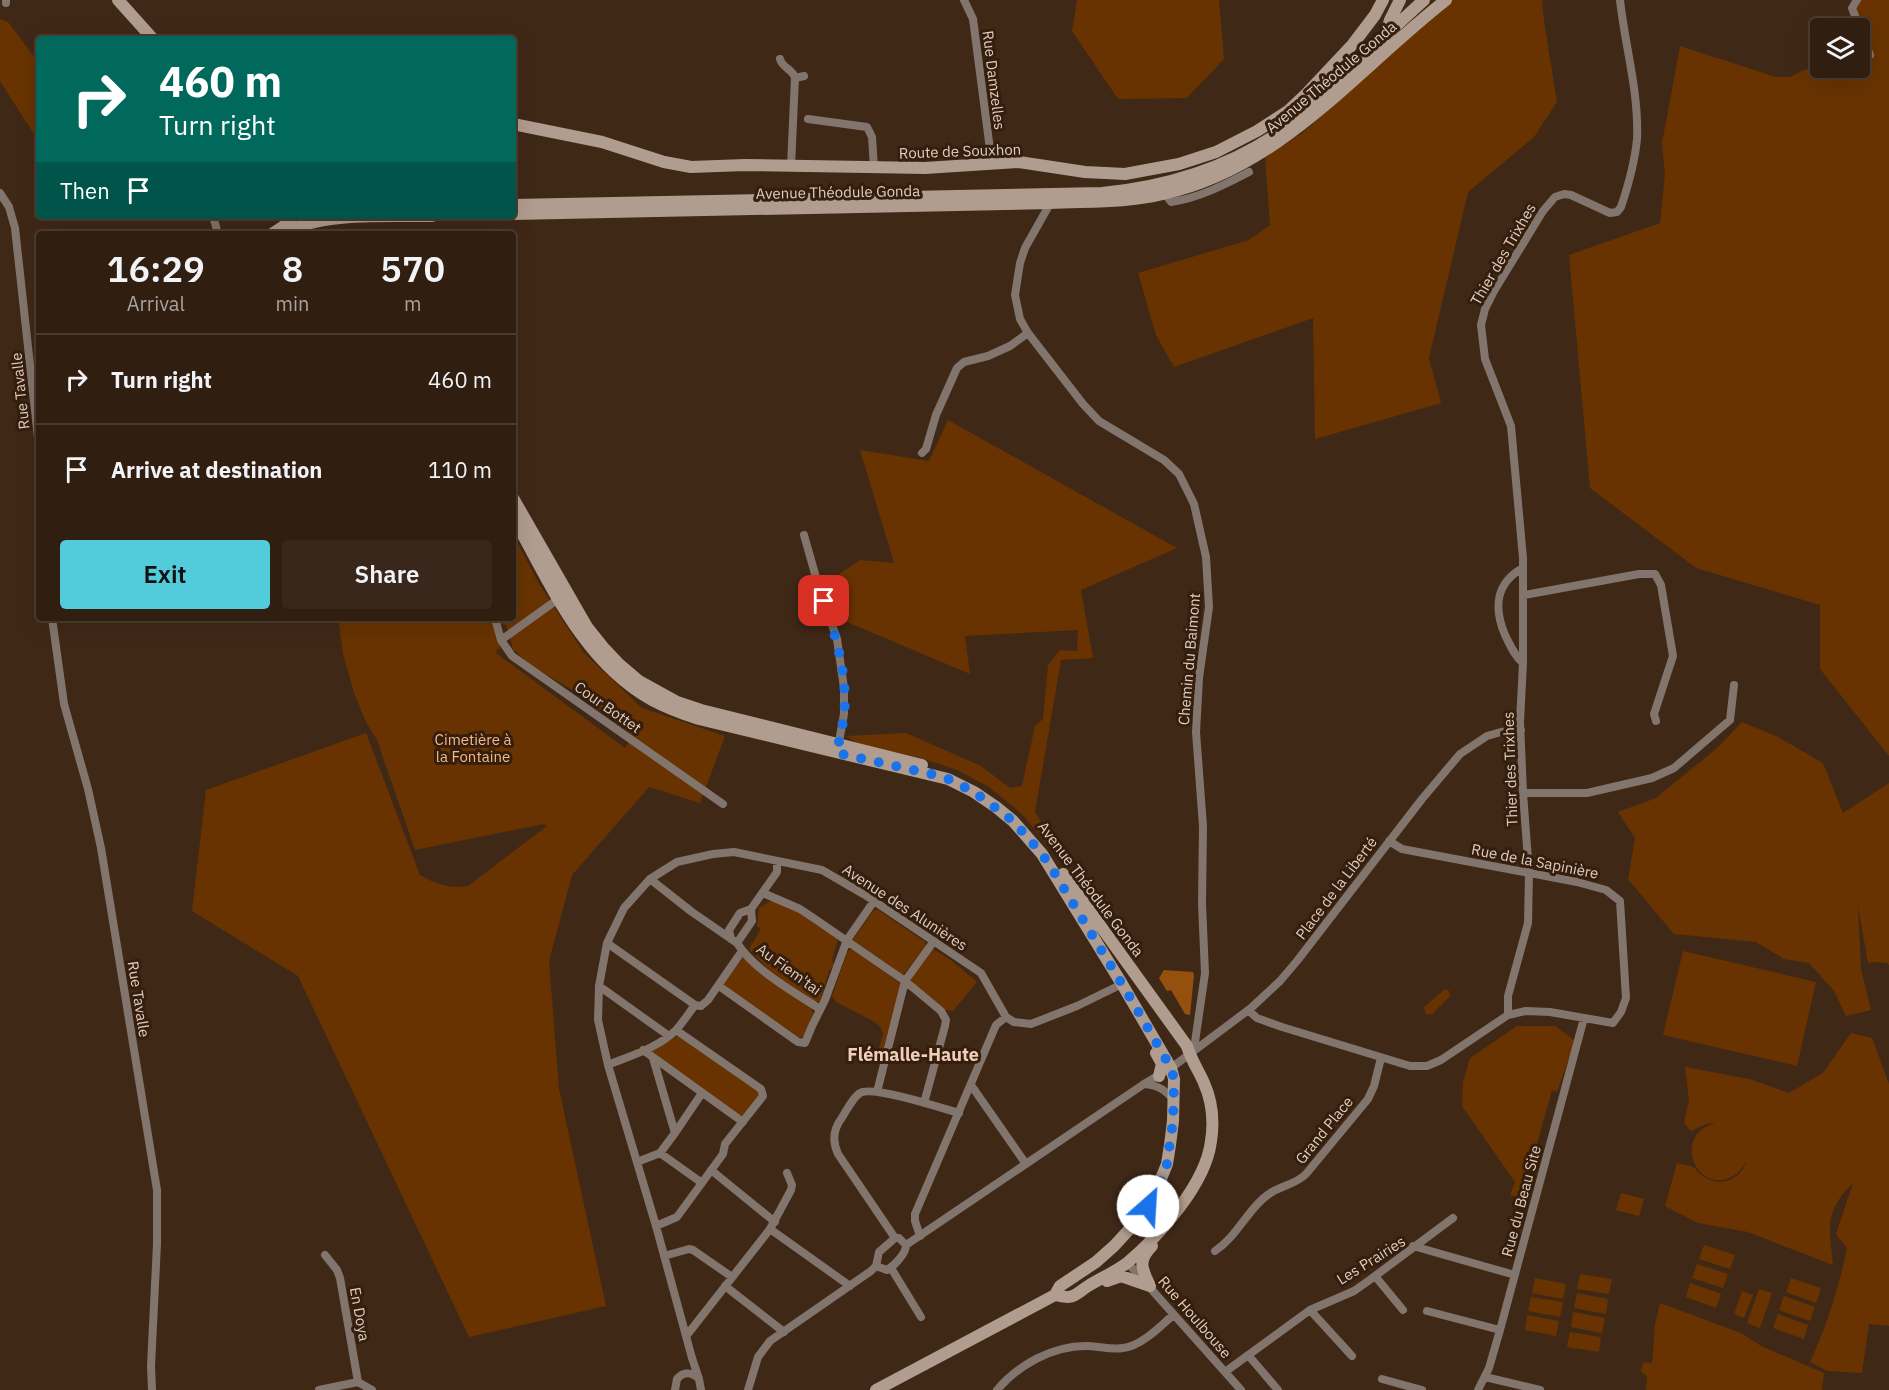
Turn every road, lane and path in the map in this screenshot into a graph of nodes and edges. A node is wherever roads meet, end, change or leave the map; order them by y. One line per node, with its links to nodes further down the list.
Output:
1 (118, 0): 9 (main road)
2 (964, 0): 15 (street, Rue Damzelles)
3 (1383, 0): 12 (main road, Route de Souxhon)
4 (1400, 0): 8 (main road)
5 (1424, 0): 8 (main road, Avenue Théodule Gonda)
6 (1446, 0): 19 (main road, Avenue Théodule Gonda)
7 (1620, 0): 34 (street, Thier des Trixhes)
8 (1386, 35): 11 (main road, Avenue Théodule Gonda)
9 (150, 36)
10 (780, 59): 16 (street)
11 (1332, 86): 12 (main road); 19 (main road, Avenue Théodule Gonda)
12 (1306, 94): 15 (main road, Route de Souxhon)
13 (808, 119): 17 (street)
14 (516, 125): 16 (main road, Route de Souxhon)
15 (992, 165): 17 (main road, Route de Souxhon)
16 (791, 166): 17 (main road, Route de Souxhon)
17 (874, 168)
18 (1249, 172): 19 (street, Avenue Théodule Gonda)
19 (1162, 189): 21 (main road, Avenue Théodule Gonda)
20 (0, 193): 29 (street, Rue Tavalle)
21 (1050, 199): 22 (main road, Avenue Théodule Gonda); 23 (main road, Avenue Théodule Gonda); 28 (street, Chemin du Baimont)
22 (516, 205)
23 (516, 214)
24 (299, 219): 26 (main road)
25 (328, 219): 27 (main road)
26 (276, 231)
27 (290, 231)
28 (1028, 333): 30 (street); 69 (street, Chemin du Baimont)
29 (36, 420)
30 (922, 453)
31 (516, 504): 35 (main road, Avenue Théodule Gonda)
32 (516, 522): 35 (main road, Avenue Théodule Gonda)
33 (804, 535): 44 (street)
34 (1523, 568): 36 (street, Thier des Trixhes); 40 (street)
35 (563, 595): 39 (street); 44 (main road, Avenue Théodule Gonda)
36 (1524, 595): 40 (street, Thier des Trixhes); 42 (street)
37 (52, 621): 135 (street, Rue Tavalle)
38 (496, 621): 39 (street, Cour Bottet)
39 (501, 640): 46 (street, Cour Bottet)
40 (1523, 663): 43 (street, Thier des Trixhes)
41 (1734, 685): 45 (street)
42 (1656, 721)
43 (1521, 730): 45 (street, Thier des Trixhes); 47 (street, Place de la Liberté)
44 (838, 749): 51 (main road, Avenue Théodule Gonda); 71 (main road, Avenue Théodule Gonda)
45 (1523, 792): 49 (street, Thier des Trixhes)
46 (723, 804)
47 (1389, 841): 49 (street, Rue de la Sapinière); 64 (street, Place de la Liberté)
48 (777, 861): 50 (street, Avenue des Alunières); 52 (street); 53 (street, Avenue des Alunières)
49 (1529, 873): 66 (street, Thier des Trixhes); 68 (street, Rue de la Sapinière)
50 (650, 879): 57 (street, Avenue des Alunières); 58 (street, Au Fiem'tai)
51 (1063, 888): 62 (main road, Avenue Théodule Gonda); 77 (main road, Avenue Théodule Gonda)
52 (763, 893): 54 (street); 55 (street)
53 (874, 901): 55 (street, Au Fiem'tai); 56 (street, Avenue des Alunières)
54 (752, 909): 58 (street); 58 (street)
55 (847, 940): 59 (street); 65 (street, Au Fiem'tai)
56 (934, 941): 59 (street); 67 (street, Avenue des Alunières)
57 (607, 942): 60 (street, Avenue des Alunières); 63 (street)
58 (737, 944): 61 (street); 65 (street, Au Fiem'tai)
59 (905, 981): 81 (street); 84 (street)
60 (599, 986): 70 (street); 76 (street, Avenue des Alunières)
61 (719, 986): 63 (street); 65 (street)
62 (1118, 986): 67 (street); 78 (main road, Avenue Théodule Gonda)
63 (695, 1005): 70 (street)
64 (1248, 1010): 73 (street, Place de la Liberté); 75 (street)
65 (818, 1013)
66 (1508, 1015): 68 (street); 75 (street)
67 (1006, 1017): 80 (street)
68 (1584, 1018): 110 (street, Rue du Beau Site)
69 (1197, 1030): 71 (street); 73 (street, Chemin du Baimont)
70 (673, 1033): 72 (street); 86 (street)
71 (1179, 1034): 73 (main road, Avenue Théodule Gonda)
72 (643, 1050): 74 (street); 76 (street)
73 (1193, 1051): 77 (street, Place de la Liberté); 94 (main road, Avenue Théodule Gonda)
74 (653, 1058): 82 (street); 87 (street)
75 (1381, 1058): 103 (street, Grand Place)
76 (608, 1065): 89 (street, Avenue des Alunières)
77 (1171, 1068): 78 (street, Place de la Liberté); 83 (main road, Avenue Théodule Gonda)
78 (1159, 1076): 79 (street, Place de la Liberté)
79 (1144, 1084): 83 (street); 90 (street, Place de la Liberté)
80 (971, 1085): 85 (street); 90 (street)
81 (877, 1092): 84 (street); 100 (street)
82 (702, 1093): 86 (street); 87 (street)
83 (1174, 1100): 98 (main road, Avenue Théodule Gonda)
84 (924, 1102): 85 (street)
85 (959, 1113): 99 (street)
86 (743, 1122): 91 (street)
87 (675, 1133): 88 (street)
88 (660, 1153): 89 (street); 93 (street)
89 (637, 1162): 96 (street, Avenue des Alunières)
90 (1026, 1164): 99 (street, Place de la Liberté)
91 (711, 1170): 93 (street); 97 (street)
92 (787, 1173): 97 (street)
93 (702, 1183): 96 (street)
94 (1175, 1211): 107 (main road, Avenue Théodule Gonda); 115 (main road)
95 (1453, 1218): 102 (street)
96 (656, 1226): 105 (street, Avenue des Alunières)
97 (772, 1226): 112 (street); 114 (street)
98 (1132, 1228): 106 (main road, Avenue Théodule Gonda); 107 (main road)
99 (920, 1236): 101 (street, Place de la Liberté)
100 (895, 1238): 101 (street); 108 (street)
101 (906, 1245): 109 (street)
102 (1413, 1246): 110 (street, Les Prairies); 111 (street, Les Prairies)
103 (1215, 1251)
104 (325, 1255): 134 (street, En Doya)
105 (664, 1256): 112 (street); 125 (street, Avenue des Alunières)
106 (1103, 1256): 107 (main road); 117 (main road, Avenue Théodule Gonda)
107 (1127, 1262): 115 (street, Rue Houlbouse); 116 (main road, Avenue Théodule Gonda)
108 (876, 1266): 109 (street); 114 (street)
109 (891, 1268): 122 (street)
110 (1515, 1275): 123 (street, Rue du Beau Site)
111 (1375, 1276): 118 (street, Les Prairies); 119 (street)
112 (732, 1277): 113 (street)
113 (725, 1286): 124 (street); 125 (street)
114 (850, 1286): 124 (street)
115 (1150, 1286): 116 (main road); 121 (street, Rue Houlbouse)
116 (1082, 1292): 117 (main road, Avenue Théodule Gonda)
117 (1055, 1295): 141 (main road, Avenue Théodule Gonda)
118 (1310, 1310): 126 (street, Les Prairies); 127 (street)
119 (1403, 1310)
120 (1426, 1311): 123 (street)
121 (1173, 1315): 129 (street, Rue Houlbouse); 142 (street)
122 (921, 1317)
123 (1500, 1330): 131 (street, Rue du Beau Site)
124 (784, 1332): 140 (street)
125 (687, 1335): 128 (street, Avenue des Alunières)
126 (1248, 1355): 129 (street, Les Prairies); 144 (street, Rue Houlbouse)
127 (1352, 1356)
128 (692, 1358): 130 (street); 132 (street, Avenue des Alunières)
129 (1225, 1372): 143 (street, Rue Houlbouse)
130 (680, 1375): 132 (street); 138 (street)
131 (1485, 1377): 146 (street, Rue du Beau Site); 147 (street)
132 (699, 1379): 139 (street, Avenue des Alunières)
133 (1382, 1379): 145 (street)
134 (358, 1382): 136 (street); 137 (street)
135 (152, 1390)
136 (320, 1390)
137 (372, 1390)
138 (674, 1390)
139 (701, 1390)
140 (748, 1390)
141 (876, 1390)
142 (997, 1390)
143 (1241, 1390)
144 (1278, 1390)
145 (1422, 1390)
146 (1478, 1390)
147 (1540, 1390)

